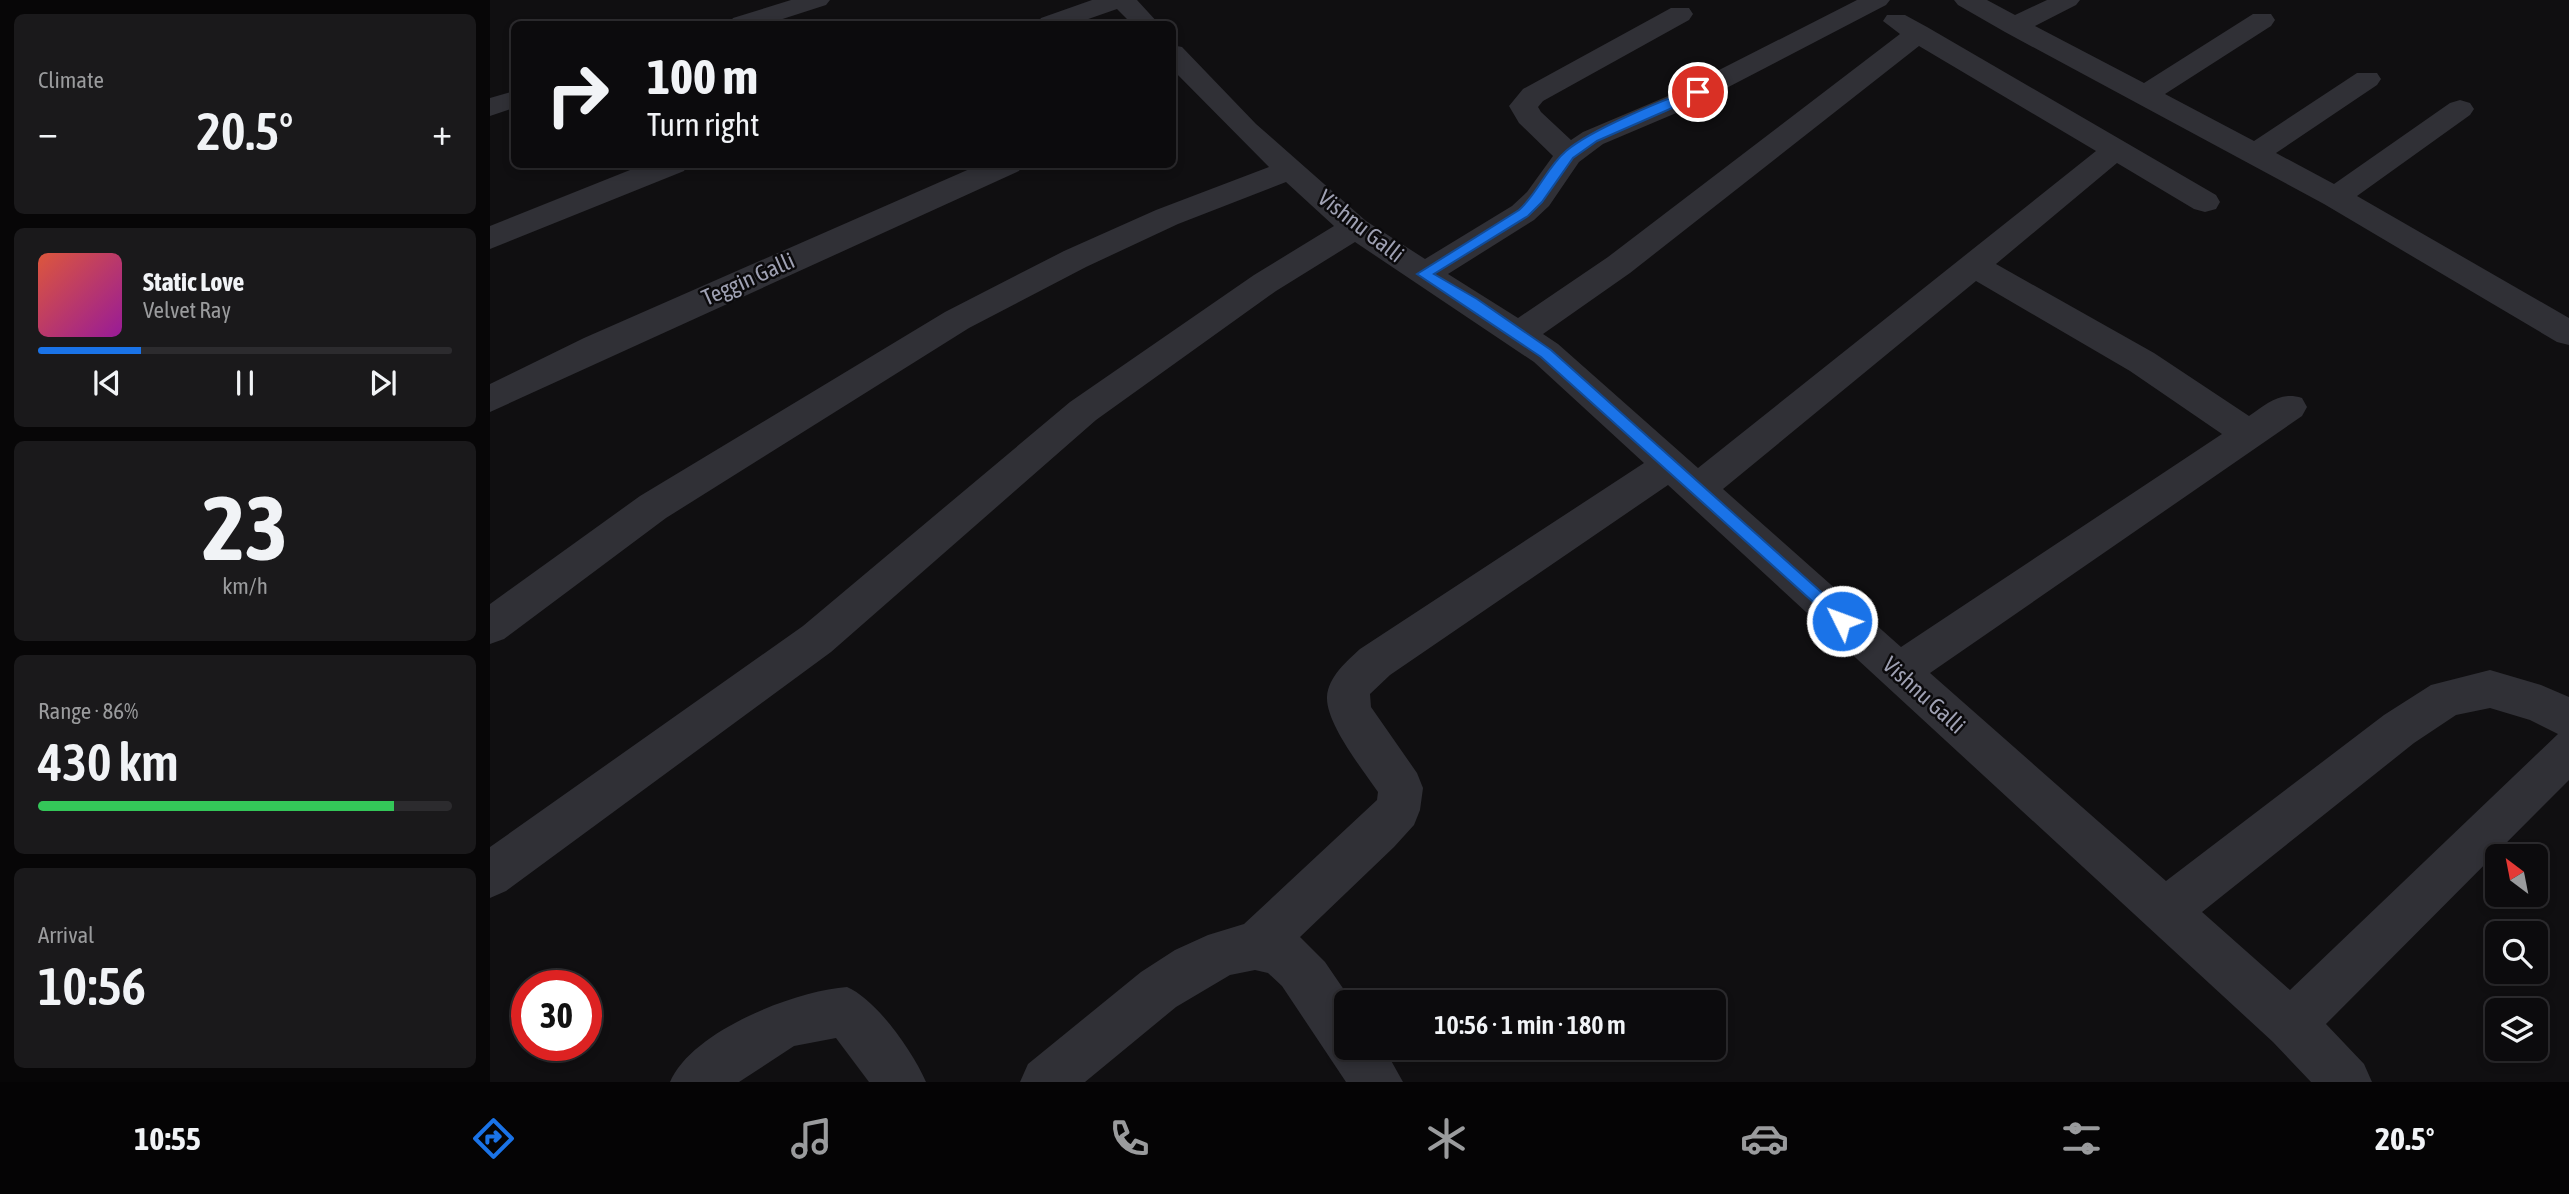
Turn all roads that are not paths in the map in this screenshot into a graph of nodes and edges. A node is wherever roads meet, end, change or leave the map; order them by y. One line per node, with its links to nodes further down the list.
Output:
1 (817, 0): 9 (street)
2 (1117, 0): 10 (street)
3 (1124, 0): 11 (street)
4 (1967, 0): 12 (street)
5 (2067, 0): 12 (street)
6 (1869, 1): 13 (street); 22 (street)
7 (1680, 14): 22 (street)
8 (2262, 20): 17 (street)
9 (751, 21)
10 (1058, 21)
11 (1143, 21)
12 (2014, 26): 17 (street)
13 (1918, 33): 21 (street); 34 (street)
14 (1176, 64): 16 (street)
15 (2367, 79): 23 (street)
16 (1186, 90): 26 (street, Vishnu Galli)
17 (2144, 95): 23 (street)
18 (511, 100): 19 (street)
19 (490, 107)
20 (2460, 109): 27 (street)
21 (2116, 149): 28 (street); 31 (street)
22 (1569, 155): 32 (street)
23 (2255, 155): 27 (street)
24 (663, 168): 30 (street)
25 (999, 168): 35 (street, Teggin Galli)
26 (1291, 169): 29 (street, Vishnu Galli); 39 (street)
27 (2335, 197): 33 (street)
28 (2205, 202)
29 (1355, 228): 32 (street, Vishnu Galli); 43 (street)
30 (490, 238)
31 (1975, 266): 37 (street); 38 (street)
32 (1424, 274): 34 (street, Vishnu Galli)
33 (2569, 333)
34 (1519, 334): 38 (street, Vishnu Galli)
35 (490, 399)
36 (2289, 407): 37 (street)
37 (2249, 434): 40 (street)
38 (1682, 477): 40 (street, Vishnu Galli); 45 (street)
39 (490, 627)
40 (1898, 672): 44 (street, Vishnu Galli)
41 (2569, 719): 44 (street)
42 (2569, 750): 47 (street)
43 (490, 876)
44 (2164, 912): 47 (street, Vishnu Galli)
45 (1258, 944): 46 (street); 51 (street)
46 (1334, 1020)
47 (2291, 1024): 53 (street, Vishnu Galli)
48 (1361, 1060): 52 (street)
49 (696, 1082): 50 (street)
50 (900, 1082)
51 (1046, 1082)
52 (1377, 1082)
53 (2346, 1082)

